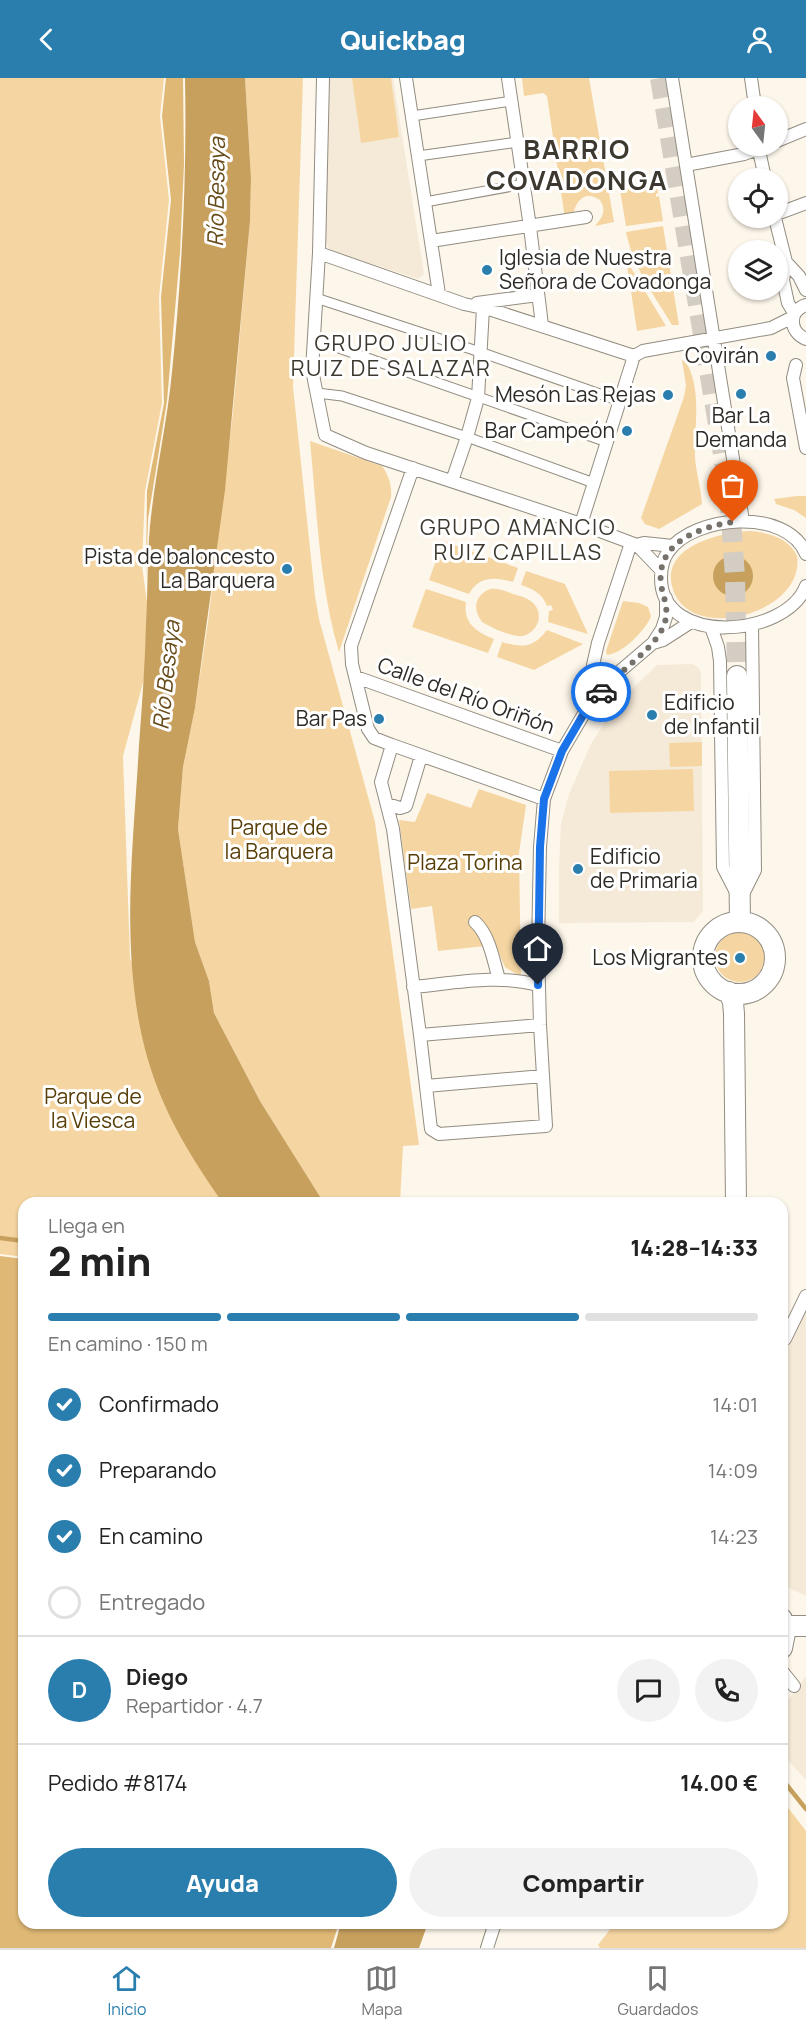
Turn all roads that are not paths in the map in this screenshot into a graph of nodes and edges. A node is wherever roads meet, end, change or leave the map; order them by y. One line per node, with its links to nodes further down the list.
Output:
1 (323, 78): 22 (street)
2 (406, 78): 8 (street)
3 (508, 78): 7 (street)
4 (672, 78): 14 (street)
5 (751, 78): 6 (street)
6 (754, 96)
7 (512, 101): 8 (street); 11 (street)
8 (412, 116): 12 (street)
9 (806, 129): 10 (street)
10 (788, 136)
11 (518, 142): 12 (street); 15 (street)
12 (418, 156): 16 (street)
13 (733, 156): 14 (street)
14 (686, 165): 38 (street)
15 (524, 184): 16 (street); 20 (street)
16 (425, 202): 21 (street)
17 (806, 203): 18 (street)
18 (788, 211)
19 (586, 218): 20 (street)
20 (530, 227): 21 (street); 27 (street)
21 (431, 241): 26 (street)
22 (319, 253): 26 (street); 28 (street)
23 (788, 264): 24 (street)
24 (803, 275): 25 (street)
25 (806, 290)
26 (440, 294): 30 (street)
27 (538, 295): 30 (street); 34 (street)
28 (316, 298): 37 (street); 39 (street)
29 (787, 300): 33 (street)
30 (464, 304): 32 (street)
31 (806, 305): 33 (street)
32 (483, 308): 34 (street); 39 (street)
33 (794, 315): 35 (street); 36 (street)
34 (542, 325): 40 (street)
35 (771, 328): 36 (street); 38 (street)
36 (803, 337)
37 (313, 339): 42 (street); 43 (street)
38 (713, 339): 40 (street); 51 (street)
39 (480, 352): 43 (street); 44 (street)
40 (634, 356): 44 (street)
41 (796, 365): 47 (street)
42 (317, 393): 45 (street); 48 (street)
43 (478, 398): 45 (street); 46 (street)
44 (620, 401): 46 (street)
45 (467, 437): 49 (street); 50 (street)
46 (606, 442): 50 (street)
47 (806, 448)
48 (412, 468): 49 (street); 65 (street)
49 (452, 480): 52 (street)
50 (594, 483): 52 (street)
51 (743, 521): 53 (street); 55 (street)
52 (581, 524): 54 (street)
53 (801, 538): 56 (street)
54 (634, 544): 55 (street); 57 (street); 66 (street)
55 (673, 546): 57 (street)
56 (806, 554)
57 (661, 570): 59 (street)
58 (804, 593): 61 (street)
59 (666, 598): 60 (street); 63 (street)
60 (691, 622): 62 (street); 63 (street)
61 (752, 625): 62 (street); 72 (street)
62 (711, 627): 72 (street)
63 (654, 643): 66 (street)
64 (737, 676): 72 (main road)
65 (356, 677): 67 (street); 68 (street, Calle del Río Oriñón)
66 (597, 696): 68 (street)
67 (392, 745): 69 (street); 71 (street)
68 (562, 751): 70 (street)
69 (421, 756): 70 (street); 71 (street)
70 (544, 799): 76 (street)
71 (387, 804): 77 (street)
72 (740, 900): 74 (main road)
73 (475, 922): 75 (street)
74 (740, 922): 78 (main road); 78 (main road)
75 (500, 979): 76 (street); 77 (street)
76 (538, 985): 79 (street)
77 (413, 987): 80 (street)
78 (738, 992): 83 (main road); 84 (main road)
79 (540, 1025): 80 (street); 81 (street)
80 (420, 1035): 82 (street)
81 (543, 1076): 82 (street); 82 (street)
82 (426, 1086)
83 (736, 1197)
84 (749, 1197)
85 (806, 1296): 86 (street)
86 (788, 1333)
87 (806, 1626): 88 (main road)
88 (788, 1631)
89 (788, 1635): 90 (main road)
90 (806, 1640)
91 (788, 1678): 92 (street)
92 (794, 1686)
93 (493, 1929): 94 (street)
94 (487, 1948)

